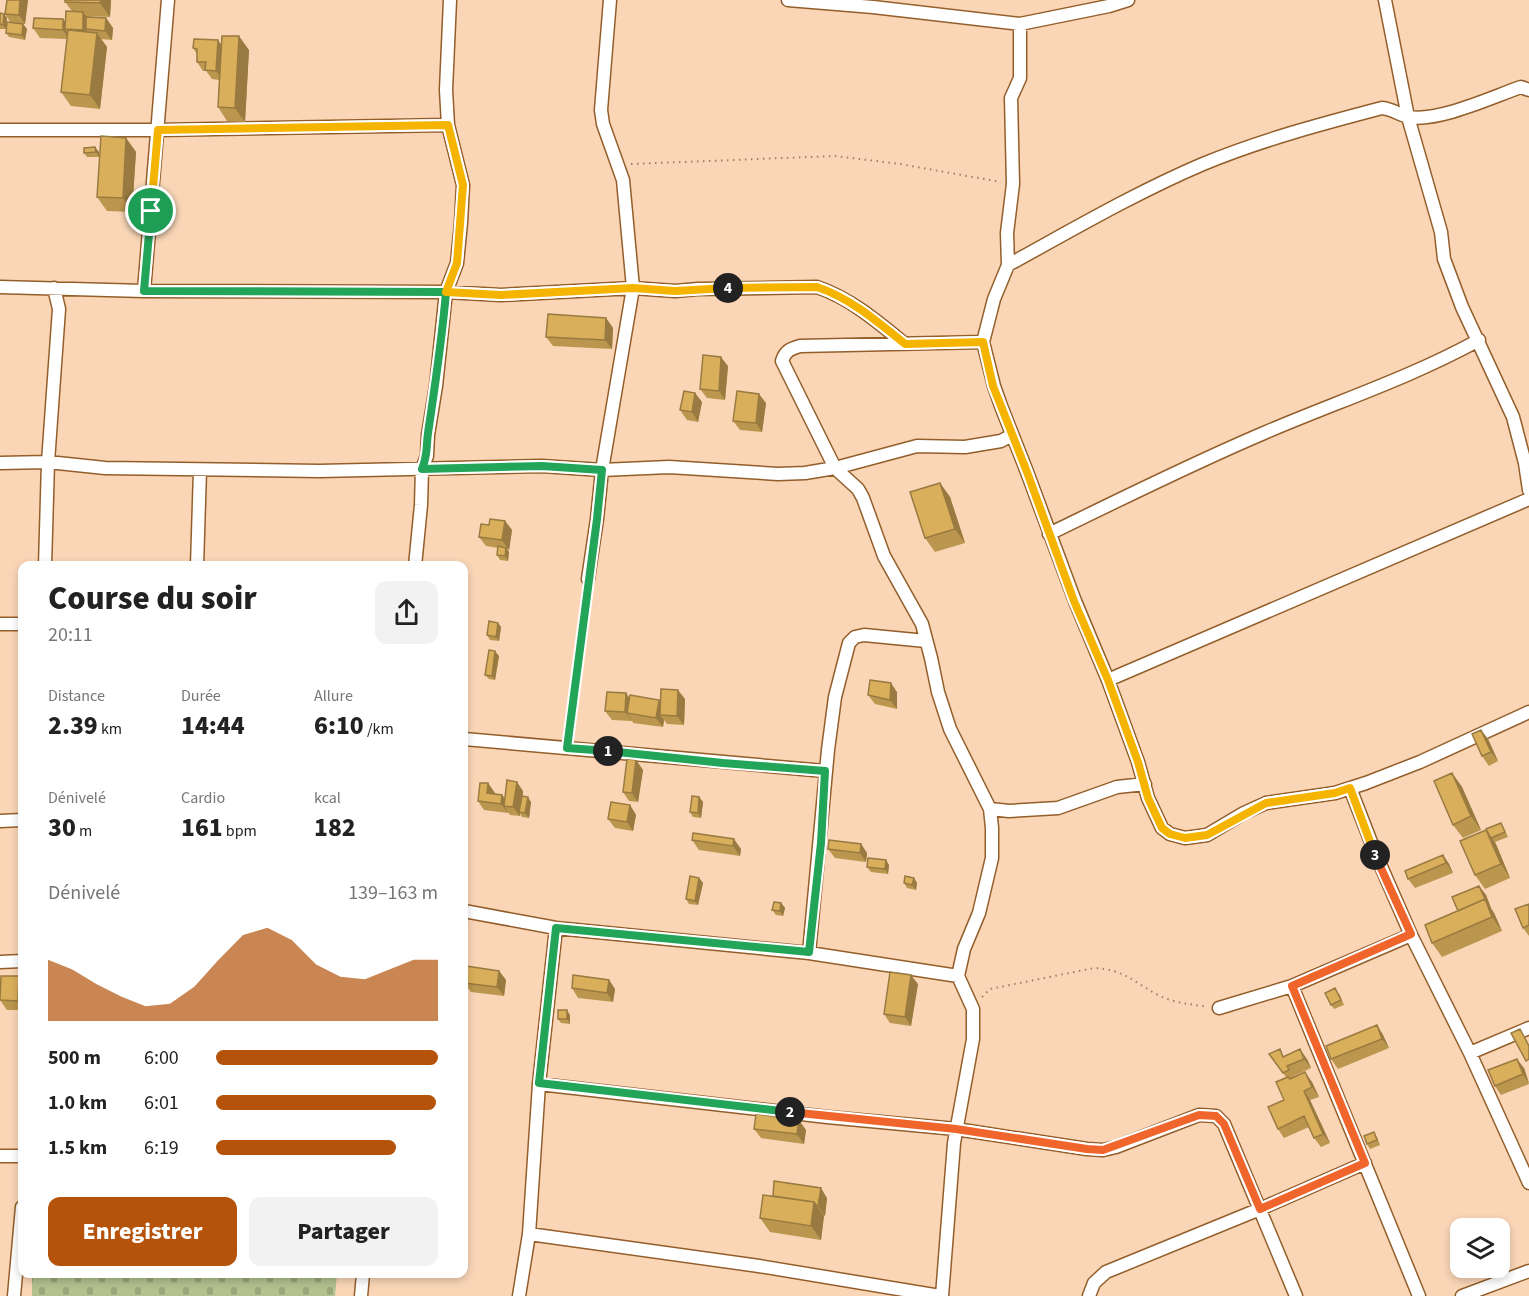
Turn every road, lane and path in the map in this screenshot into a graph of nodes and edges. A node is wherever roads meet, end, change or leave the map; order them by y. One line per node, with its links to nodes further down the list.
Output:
1 (168, 0): 12 (street)
2 (450, 0): 10 (street)
3 (610, 0): 13 (street)
4 (788, 0): 7 (street)
5 (1128, 0): 7 (street)
6 (1385, 0): 9 (street)
7 (1020, 24): 14 (street)
8 (1529, 90): 9 (street)
9 (1408, 117): 15 (street); 21 (street)
10 (448, 125): 12 (street); 20 (street)
11 (0, 130): 12 (street)
12 (158, 130): 19 (street)
13 (619, 164): 14 (path); 18 (street)
14 (1013, 184): 15 (street)
15 (1008, 265): 22 (street)
16 (0, 287): 17 (street)
17 (54, 288): 19 (street); 25 (street)
18 (633, 288): 20 (street); 23 (street); 30 (street)
19 (144, 291): 20 (street)
20 (446, 292): 28 (street)
21 (1479, 340): 31 (street); 33 (street)
22 (983, 342): 23 (street); 24 (street)
23 (905, 344): 27 (street)
24 (1012, 435): 27 (street); 33 (street)
25 (48, 462): 26 (street); 29 (street); 34 (street)
26 (0, 463)
27 (835, 468): 30 (street); 40 (street)
28 (422, 469): 29 (street); 30 (street); 36 (street)
29 (200, 470): 35 (street)
30 (602, 470): 37 (street)
31 (1529, 490)
32 (1529, 499): 41 (street)
33 (1049, 534): 41 (street)
34 (45, 561)
35 (197, 561)
36 (415, 561)
37 (588, 579): 44 (path)
38 (0, 624): 39 (street)
39 (18, 624)
40 (926, 641): 45 (street); 48 (street)
41 (1108, 680): 46 (street)
42 (1529, 712): 47 (street)
43 (468, 739): 44 (street)
44 (567, 748): 45 (street)
45 (825, 771): 54 (street)
46 (1145, 784): 47 (street); 48 (street)
47 (1350, 788): 53 (street)
48 (990, 809): 57 (street)
49 (18, 820): 50 (street)
50 (0, 821)
51 (468, 912): 52 (street)
52 (556, 928): 54 (street); 63 (street)
53 (1411, 934): 58 (street); 62 (street)
54 (809, 952): 57 (street)
55 (18, 960): 56 (street)
56 (0, 962)
57 (958, 976): 60 (street)
58 (1292, 986): 59 (street); 67 (street)
59 (1219, 1008): 60 (path)
60 (973, 1009): 64 (street)
61 (1529, 1028): 62 (street)
62 (1470, 1053): 68 (street)
63 (539, 1083): 64 (street); 70 (street)
64 (956, 1129): 69 (street); 77 (street)
65 (0, 1156): 66 (street)
66 (18, 1156)
67 (1365, 1163): 69 (street); 80 (street)
68 (1529, 1183)
69 (1260, 1209): 78 (street); 79 (street)
70 (529, 1234): 76 (street); 77 (street)
71 (18, 1252): 74 (street)
72 (1529, 1271): 81 (street)
73 (363, 1278): 75 (street)
74 (14, 1296)
75 (361, 1296)
76 (519, 1296)
77 (941, 1296)
78 (1089, 1296)
79 (1296, 1296)
80 (1419, 1296)
81 (1462, 1296)

